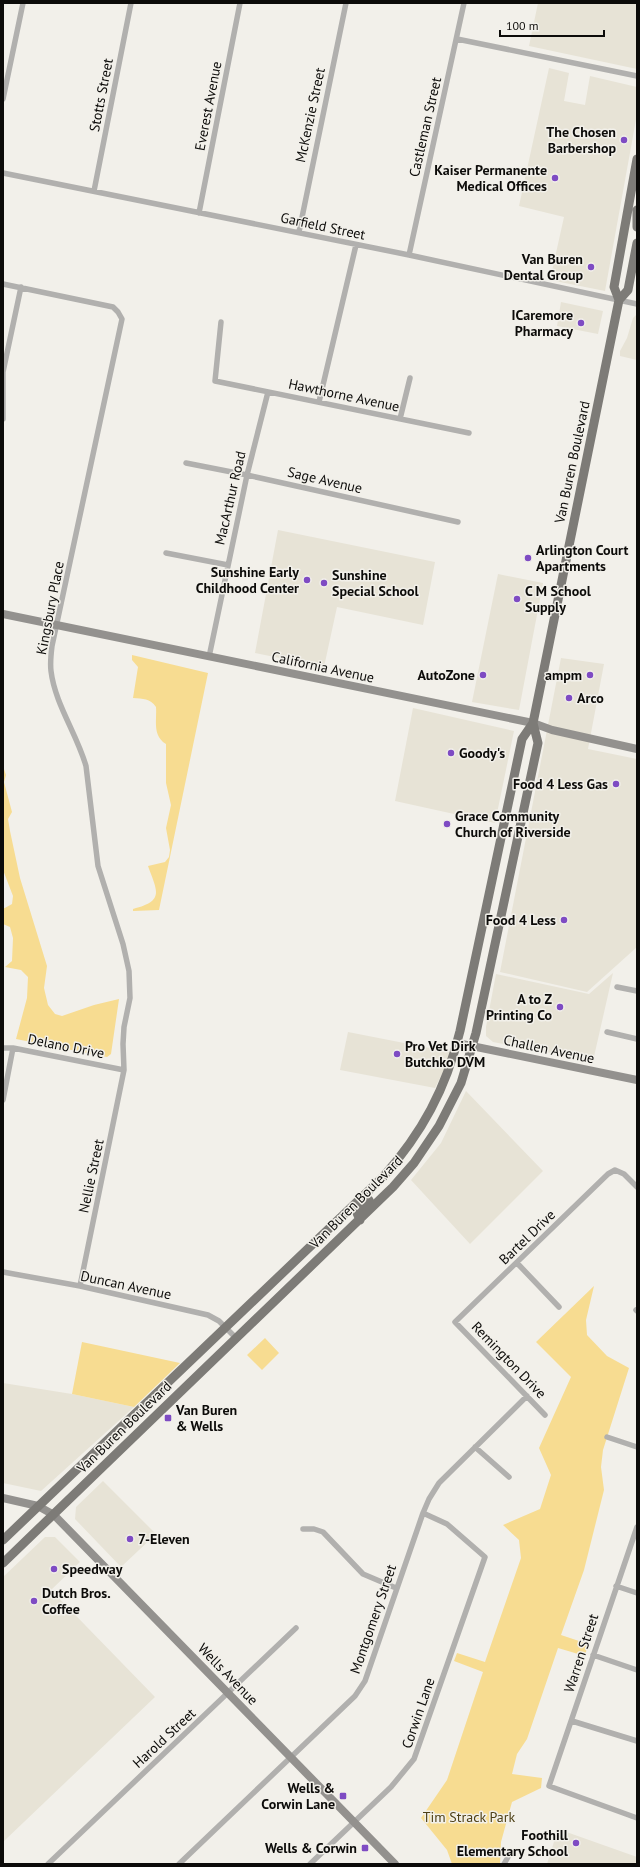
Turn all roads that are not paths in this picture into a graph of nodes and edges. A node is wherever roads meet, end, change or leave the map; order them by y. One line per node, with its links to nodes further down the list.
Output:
1 (23, 3): 8 (street)
2 (131, 3): 11 (street, Stotts Street)
3 (240, 3): 13 (street, Everest Avenue)
4 (346, 3): 15 (street, McKenzie Street)
5 (464, 3): 6 (street, Castleman Street)
6 (457, 39): 7 (street); 18 (street, Castleman Street)
7 (637, 76)
8 (3, 100)
9 (637, 164): 21 (main road, Van Buren Boulevard)
10 (3, 173): 11 (street, Garfield Street)
11 (94, 191): 13 (street, Garfield Street)
12 (637, 210): 14 (main road)
13 (199, 213): 15 (street, Garfield Street)
14 (637, 227)
15 (299, 232): 17 (street, Garfield Street)
16 (637, 243): 21 (main road, Van Buren Boulevard)
17 (356, 245): 18 (street, Garfield Street); 26 (street)
18 (409, 255): 21 (street, Garfield Street)
19 (3, 284): 20 (street)
20 (21, 288): 27 (street); 36 (street, Kingsbury Place)
21 (619, 300): 22 (street, Garfield Street); 38 (main road, Van Buren Boulevard)
22 (637, 304)
23 (221, 322): 25 (street, Hawthorne Avenue)
24 (410, 378): 28 (street)
25 (268, 392): 26 (street, Hawthorne Avenue); 31 (street, MacArthur Road)
26 (320, 402): 28 (street, Hawthorne Avenue)
27 (3, 418)
28 (400, 419): 29 (street, Hawthorne Avenue)
29 (469, 433)
30 (186, 463): 31 (street, Sage Avenue)
31 (247, 475): 32 (street, Sage Avenue); 34 (street, MacArthur Road)
32 (458, 522)
33 (166, 554): 34 (street)
34 (228, 565): 37 (street, MacArthur Road)
35 (3, 614): 36 (main road, California Avenue)
36 (56, 626): 37 (main road, California Avenue); 48 (street, Kingsbury Place)
37 (209, 657): 38 (main road, California Avenue)
38 (533, 723): 39 (main road, California Avenue); 44 (main road, Van Buren Boulevard); 45 (main road, Van Buren Boulevard)
39 (637, 749)
40 (617, 986): 41 (street)
41 (637, 991)
42 (607, 1032): 43 (street)
43 (637, 1039)
44 (457, 1043): 45 (main road, Challen Avenue); 50 (main road, Van Buren Boulevard)
45 (472, 1047): 49 (main road, Challen Avenue); 52 (main road, Van Buren Boulevard)
46 (3, 1048): 47 (street, Delano Drive)
47 (13, 1048): 48 (street, Delano Drive); 51 (street)
48 (124, 1070): 58 (street, Nellie Street)
49 (637, 1080)
50 (445, 1081): 52 (main road); 53 (main road, Van Buren Boulevard)
51 (3, 1100)
52 (435, 1132): 55 (main road, Van Buren Boulevard)
53 (387, 1173): 55 (main road); 61 (main road, Van Buren Boulevard)
54 (637, 1187): 56 (street, Bartel Drive)
55 (360, 1220): 62 (main road, Van Buren Boulevard)
56 (517, 1263): 59 (street); 60 (street, Bartel Drive)
57 (3, 1272): 58 (street, Duncan Avenue)
58 (80, 1286): 61 (street, Duncan Avenue)
59 (559, 1307)
60 (455, 1322): 63 (street, Remington Drive)
61 (226, 1328): 62 (street, Duncan Avenue); 70 (main road, Van Buren Boulevard)
62 (236, 1338): 72 (main road, Van Buren Boulevard)
63 (527, 1396): 64 (street, Remington Drive); 66 (street, Montgomery Street)
64 (545, 1415)
65 (607, 1437): 67 (street)
66 (475, 1447): 68 (street); 71 (street, Montgomery Street)
67 (637, 1447)
68 (509, 1477)
69 (3, 1498): 70 (main road, Wells Avenue)
70 (38, 1506): 72 (main road, Wells Avenue); 75 (main road, Van Buren Boulevard)
71 (423, 1513): 78 (street, Montgomery Street); 88 (street, Corwin Lane)
72 (54, 1515): 76 (main road, Van Buren Boulevard); 83 (main road, Wells Avenue)
73 (637, 1527): 77 (street, Warren Street)
74 (303, 1529): 78 (street)
75 (3, 1540)
76 (3, 1564)
77 (616, 1586): 79 (street); 81 (street, Warren Street)
78 (396, 1588): 86 (street, Montgomery Street)
79 (637, 1593)
80 (296, 1628): 83 (street, Harold Street)
81 (594, 1655): 82 (street); 84 (street, Warren Street)
82 (637, 1670)
83 (229, 1694): 86 (main road, Wells Avenue); 90 (street, Harold Street)
84 (572, 1721): 85 (street); 87 (street, Warren Street)
85 (637, 1742)
86 (292, 1757): 88 (main road, Wells Avenue); 91 (street, Montgomery Street)
87 (637, 1818)
88 (355, 1821): 92 (street, Corwin Lane); 93 (main road, Wells Avenue)
89 (508, 1857): 94 (street)
90 (48, 1864)
91 (179, 1864)
92 (310, 1864)
93 (395, 1864)
94 (504, 1864)

